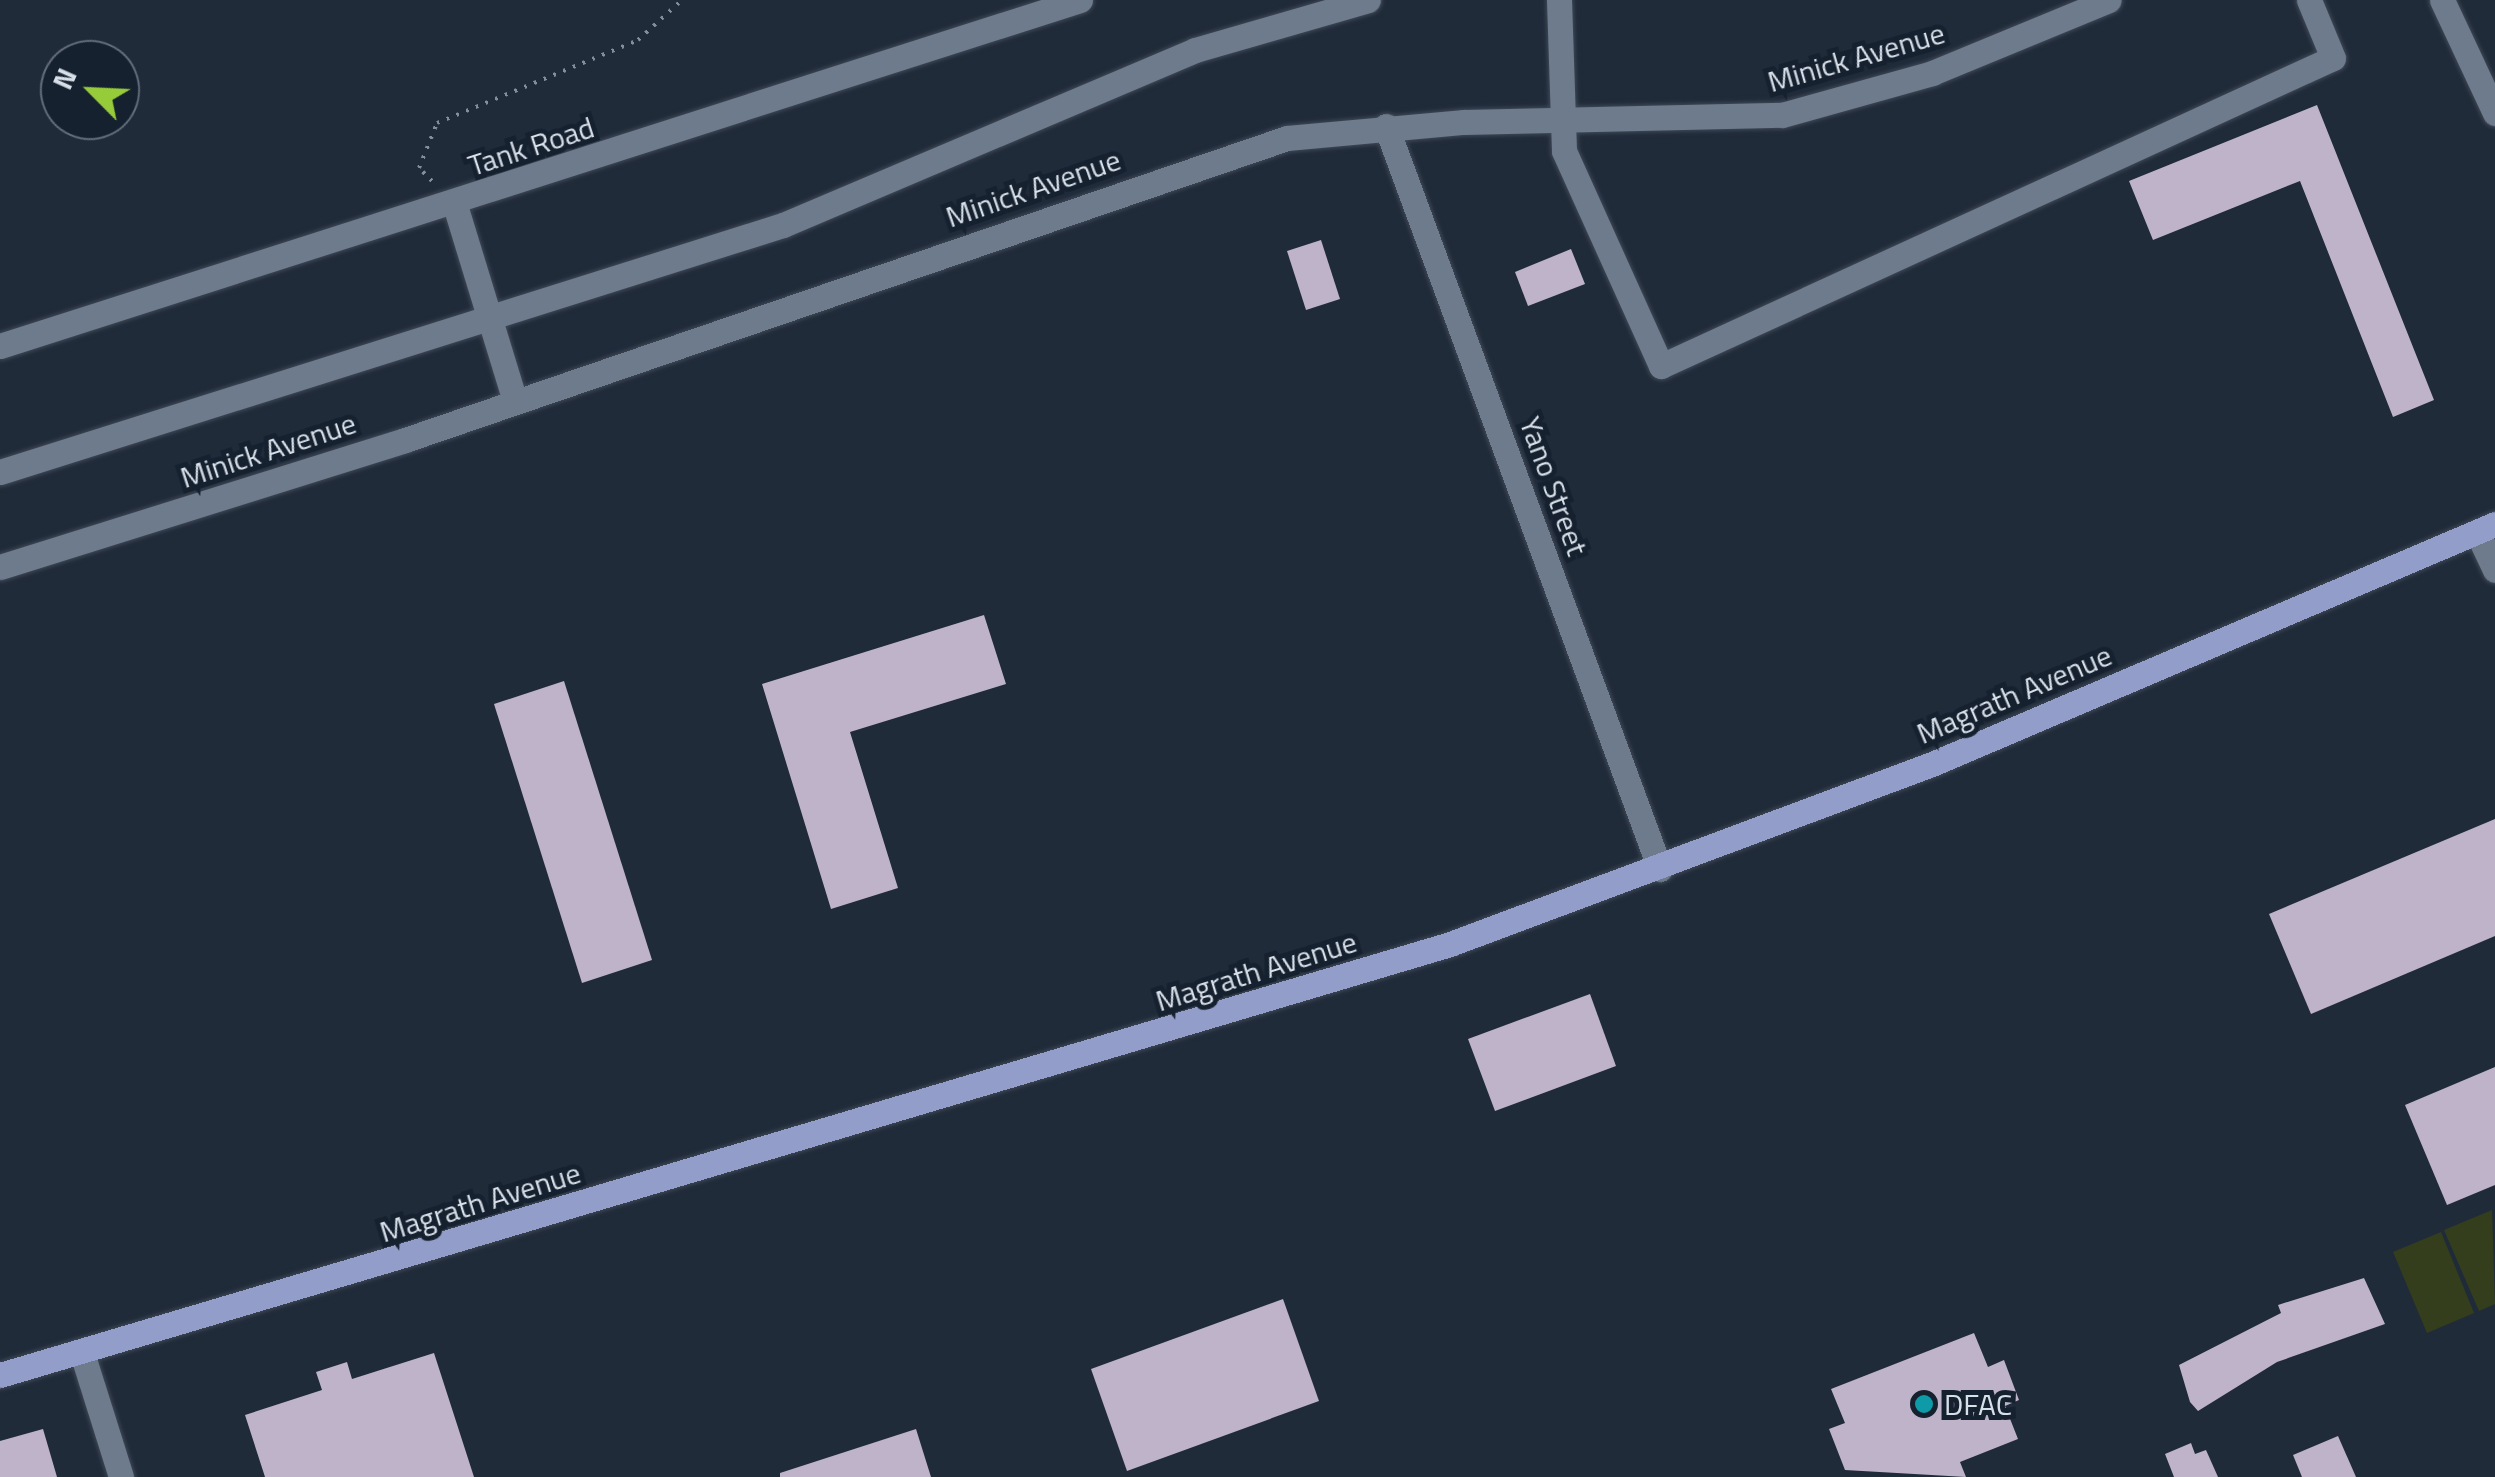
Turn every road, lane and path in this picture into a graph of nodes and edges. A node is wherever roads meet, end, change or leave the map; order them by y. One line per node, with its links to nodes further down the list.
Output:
1 (682, 0): 11 (path)
2 (1080, 0): 11 (street, Tank Road)
3 (1368, 0): 12 (street)
4 (1559, 0): 9 (street)
5 (2109, 0): 9 (street, Minick Avenue)
6 (2309, 0): 9 (street)
7 (2442, 0): 8 (street)
8 (2495, 112)
9 (1564, 123): 10 (street, Minick Avenue)
10 (1386, 126): 14 (street, Minick Avenue); 19 (street, Yano Street)
11 (455, 206): 12 (street); 13 (street, Tank Road)
12 (492, 319): 14 (street); 15 (street)
13 (0, 346)
14 (514, 398): 17 (street, Minick Avenue)
15 (0, 472)
16 (2486, 528): 18 (street); 19 (main road, Magrath Avenue)
17 (0, 567)
18 (2495, 570)
19 (1660, 869): 20 (main road, Magrath Avenue)
20 (82, 1353): 21 (main road, Magrath Avenue); 22 (street)
21 (0, 1375)
22 (121, 1477)

